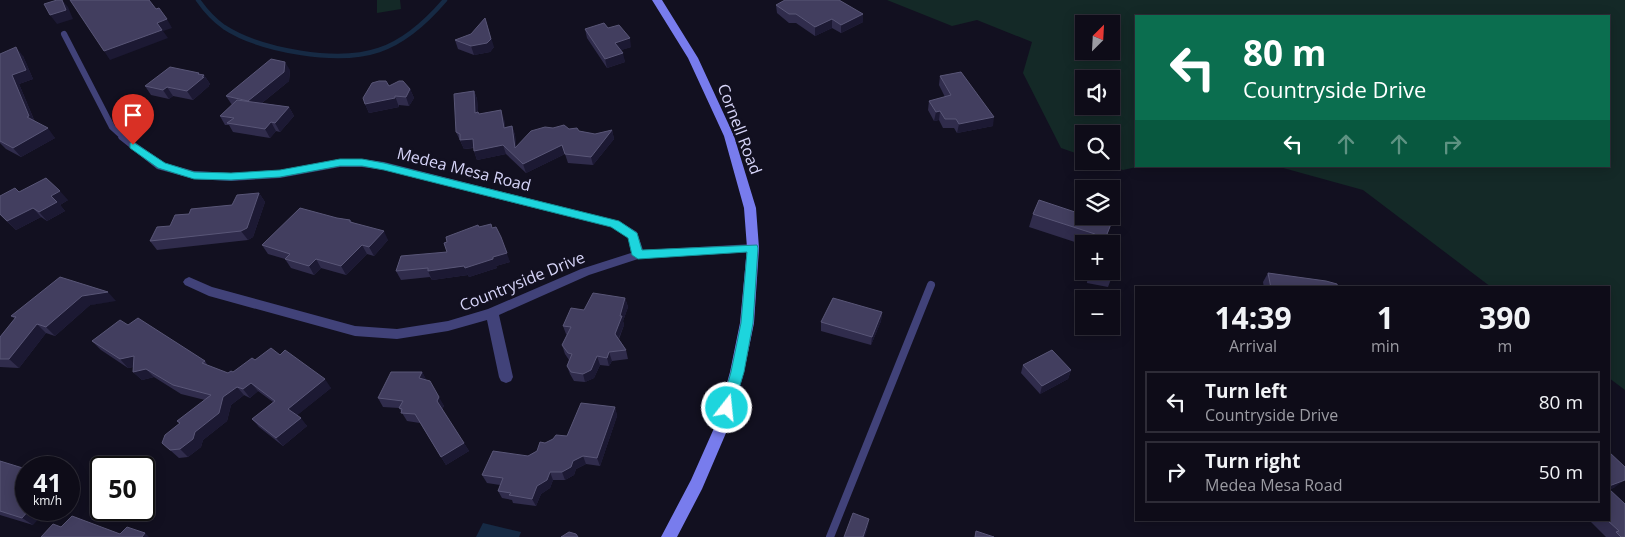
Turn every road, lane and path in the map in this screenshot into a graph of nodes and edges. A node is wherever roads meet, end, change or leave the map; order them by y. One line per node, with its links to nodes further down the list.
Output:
1 (657, 0): 4 (main road, Cornell Road)
2 (64, 34): 3 (lane)
3 (123, 137): 5 (street, Medea Mesa Road)
4 (753, 248): 5 (street, Countryside Drive); 10 (main road, Cornell Road)
5 (638, 255): 8 (street, Countryside Drive)
6 (189, 282): 8 (street, Countryside Drive)
7 (931, 285): 11 (lane)
8 (492, 313): 9 (street)
9 (506, 377)
10 (669, 537)
11 (830, 537)

